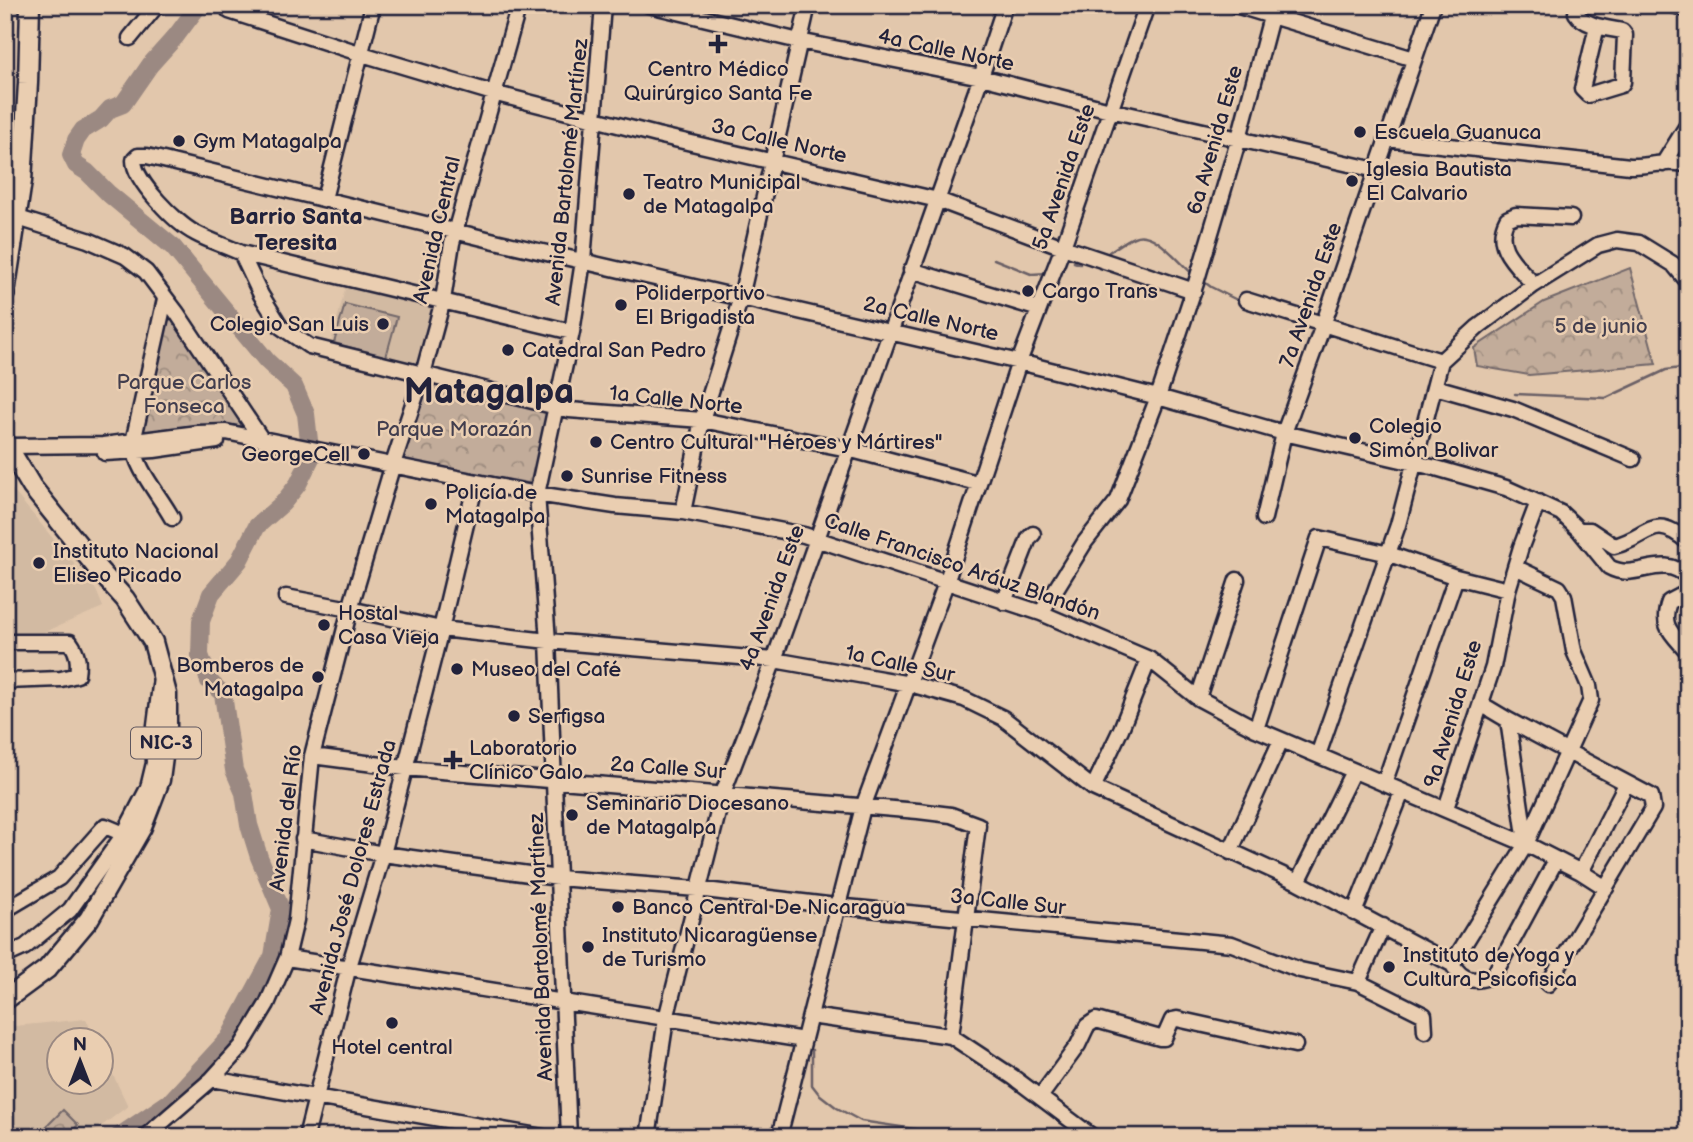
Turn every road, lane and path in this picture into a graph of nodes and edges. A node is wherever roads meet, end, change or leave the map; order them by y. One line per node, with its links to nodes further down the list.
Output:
1 (30, 5): 36 (main road)
2 (157, 5): 18 (street)
3 (373, 5): 20 (street)
4 (519, 5): 23 (street, Avenida Central)
5 (603, 5): 25 (street, Avenida Bartolomé Martínez)
6 (649, 5): 19 (street, 4a Calle Norte)
7 (808, 5): 19 (street)
8 (1004, 5): 22 (street, 4a Avenida Este)
9 (1147, 5): 24 (street, 5a Avenida Este)
10 (1235, 5): 16 (street)
11 (1433, 5): 21 (street, 7a Avenida Este)
12 (1578, 5): 17 (street)
13 (1674, 5): 14 (street)
14 (1688, 10)
15 (229, 11): 20 (street, 3a Calle Norte)
16 (1271, 17): 21 (street); 27 (street, 6a Avenida Este)
17 (1597, 26): 17 (street)
18 (130, 38)
19 (799, 41): 22 (street, 4a Calle Norte); 29 (street)
20 (362, 54): 23 (street, 3a Calle Norte); 34 (street)
21 (1414, 58): 28 (street, 7a Avenida Este)
22 (981, 77): 24 (street, 4a Calle Norte); 35 (street, 4a Avenida Este)
23 (494, 93): 25 (street, 3a Calle Norte); 38 (street, Avenida Central)
24 (1110, 110): 27 (street, 4a Calle Norte); 39 (street, 5a Avenida Este)
25 (595, 118): 29 (street, 3a Calle Norte); 41 (street, Avenida Bartolomé Martínez)
26 (1688, 124): 30 (street)
27 (1239, 138): 32 (street, 4a Calle Norte); 44 (street, 6a Avenida Este)
28 (1386, 139): 30 (street); 32 (street, 7a Avenida Este)
29 (773, 161): 35 (street, 3a Calle Norte); 47 (street)
30 (1663, 164): 31 (street)
31 (1688, 165)
32 (1376, 170): 52 (street, 7a Avenida Este)
33 (5, 193): 36 (street)
34 (324, 199): 38 (street, 2a Calle Norte); 40 (street, 2a Calle Norte)
35 (938, 200): 39 (street, 3a Calle Norte); 42 (street, 4a Avenida Este)
36 (18, 218): 46 (main road); 48 (street)
37 (1571, 218): 45 (street)
38 (456, 232): 41 (street, 2a Calle Norte); 49 (street, Avenida Central)
39 (1063, 247): 44 (street, 3a Calle Norte); 51 (street, 5a Avenida Este)
40 (241, 253): 49 (street); 57 (street, 1a Calle Norte)
41 (583, 261): 47 (street, 2a Calle Norte); 54 (street, Avenida Bartolomé Martínez)
42 (912, 270): 51 (street); 53 (street, 4a Avenida Este)
43 (1688, 282): 45 (street)
44 (1196, 283): 59 (street, 6a Avenida Este)
45 (1534, 285): 55 (street)
46 (5, 293)
47 (741, 297): 53 (street, 2a Calle Norte); 61 (street)
48 (165, 299): 63 (street); 65 (street)
49 (443, 300): 54 (street); 57 (street, Avenida Central)
50 (1246, 300): 52 (street)
51 (1039, 309): 56 (street, 5a Avenida Este)
52 (1323, 325): 55 (street); 62 (street, 7a Avenida Este)
53 (891, 331): 56 (street, 2a Calle Norte); 66 (street, 4a Avenida Este)
54 (572, 332): 60 (street, Avenida Bartolomé Martínez)
55 (1441, 361): 58 (street)
56 (1019, 362): 59 (street, 2a Calle Norte); 71 (street, 5a Avenida Este)
57 (423, 374): 60 (street, 1a Calle Norte); 68 (street, Avenida Central)
58 (1435, 387): 67 (street); 69 (street)
59 (1158, 397): 62 (street, 2a Calle Norte); 92 (street, 6a Avenida Este)
60 (556, 407): 61 (street, 1a Calle Norte); 72 (street, Avenida Bartolomé Martínez)
61 (702, 420): 66 (street, 1a Calle Norte); 74 (street)
62 (1284, 433): 69 (street, 2a Calle Norte); 76 (street, 7a Avenida Este)
63 (260, 437): 65 (street); 68 (street, Calle Francisco Aráuz Blandón)
64 (9, 447): 65 (street); 99 (main road, NIC-3)
65 (133, 447): 75 (street)
66 (848, 449): 71 (street, 1a Calle Norte); 79 (street, 4a Avenida Este)
67 (1633, 459)
68 (393, 464): 70 (street, Calle Francisco Aráuz Blandón); 91 (street, Avenida del Río)
69 (1413, 464): 73 (street, 2a Calle Norte); 81 (street)
70 (476, 482): 72 (street, Calle Francisco Aráuz Blandón); 93 (street, Avenida José Dolores Estrada)
71 (977, 482): 86 (street, 5a Avenida Este)
72 (537, 494): 74 (street, Calle Francisco Aráuz Blandón); 94 (street, Avenida Bartolomé Martínez)
73 (1538, 502): 77 (street, 2a Calle Norte); 82 (street, 9a Avenida Este)
74 (683, 512): 79 (street, Calle Francisco Aráuz Blandón)
75 (172, 518)
76 (1264, 518)
77 (1579, 530): 80 (street); 84 (street, 2a Calle Norte)
78 (1033, 534): 90 (street)
79 (816, 538): 86 (street, Calle Francisco Aráuz Blandón); 98 (street, 4a Avenida Este)
80 (1688, 542)
81 (1389, 554): 83 (street); 105 (street); 108 (street)
82 (1515, 567): 87 (street, 9a Avenida Este); 107 (street)
83 (1456, 577): 87 (street); 113 (street)
84 (1688, 577)
85 (1237, 580): 102 (street)
86 (946, 583): 90 (street, Calle Francisco Aráuz Blandón); 101 (street, 5a Avenida Este)
87 (1508, 590): 103 (street, 9a Avenida Este)
88 (1688, 592): 96 (street)
89 (286, 597): 91 (street, 1a Calle Sur)
90 (1004, 602): 92 (street, Calle Francisco Aráuz Blandón)
91 (350, 608): 93 (street, 1a Calle Sur); 109 (street, Avenida del Río)
92 (1041, 612): 97 (street, Calle Francisco Aráuz Blandón)
93 (441, 629): 94 (street, 1a Calle Sur); 110 (street, Avenida José Dolores Estrada)
94 (548, 641): 98 (street, 1a Calle Sur); 112 (street, Avenida Bartolomé Martínez)
95 (5, 642): 100 (street)
96 (1688, 652)
97 (1149, 659): 102 (street, Calle Francisco Aráuz Blandón); 115 (street)
98 (774, 660): 101 (street, 1a Calle Sur); 117 (street, 4a Avenida Este)
99 (162, 670): 120 (street); 142 (main road, NIC-3)
100 (5, 681)
101 (910, 684): 115 (street, 1a Calle Sur); 118 (street, 5a Avenida Este)
102 (1198, 698): 105 (street, Calle Francisco Aráuz Blandón)
103 (1481, 704): 104 (street); 119 (street, 9a Avenida Este)
104 (1508, 719): 107 (street); 122 (street)
105 (1256, 729): 106 (street, Calle Francisco Aráuz Blandón)
106 (1281, 740): 108 (street, Calle Francisco Aráuz Blandón); 123 (street)
107 (1568, 754): 114 (street); 122 (street)
108 (1318, 755): 111 (street, Calle Francisco Aráuz Blandón)
109 (312, 756): 110 (street, 2a Calle Sur); 121 (street, Avenida del Río)
110 (405, 768): 112 (street, 2a Calle Sur); 124 (street, Avenida José Dolores Estrada)
111 (1353, 771): 113 (street, Calle Francisco Aráuz Blandón); 128 (street)
112 (555, 781): 117 (street, 2a Calle Sur); 127 (street, Avenida Bartolomé Martínez)
113 (1384, 784): 116 (street, Calle Francisco Aráuz Blandón)
114 (1626, 784): 126 (street); 129 (street)
115 (1093, 788): 123 (street, 1a Calle Sur)
116 (1402, 792): 119 (street, Calle Francisco Aráuz Blandón); 133 (street)
117 (723, 793): 118 (street, 2a Calle Sur); 130 (street, 4a Avenida Este)
118 (863, 807): 131 (street, 5a Avenida Este); 134 (street, 2a Calle Sur)
119 (1446, 808): 122 (street, Calle Francisco Aráuz Blandón)
120 (124, 834): 132 (street); 136 (street)
121 (303, 839): 124 (street, 3a Calle Sur); 137 (street, Avenida del Río)
122 (1526, 844): 125 (street, Calle Francisco Aráuz Blandón); 138 (street)
123 (1230, 852): 128 (street, 1a Calle Sur)
124 (383, 854): 127 (street, 3a Calle Sur); 139 (street, Avenida José Dolores Estrada)
125 (1556, 860): 126 (street, Calle Francisco Aráuz Blandón); 138 (street, 1a Calle Sur)
126 (1581, 872): 129 (street, Calle Francisco Aráuz Blandón)
127 (558, 878): 130 (street, 3a Calle Sur); 143 (street, Avenida Bartolomé Martínez)
128 (1298, 882): 133 (street, 1a Calle Sur)
129 (1606, 888): 141 (street)
130 (697, 889): 131 (street, 3a Calle Sur); 145 (street, 4a Avenida Este)
131 (836, 906): 134 (street, 3a Calle Sur); 144 (street, 5a Avenida Este)
132 (5, 910)
133 (1354, 913): 135 (street, 1a Calle Sur)
134 (966, 918): 140 (street, 3a Calle Sur); 147 (street)
135 (1383, 926): 138 (street, 1a Calle Sur); 140 (street)
136 (5, 956)
137 (287, 958): 139 (street); 150 (street, Avenida del Río)
138 (1452, 964)
139 (348, 970): 143 (street); 152 (street, Avenida José Dolores Estrada)
140 (1358, 982): 146 (street, 3a Calle Sur)
141 (1548, 984)
142 (5, 1000)
143 (565, 1003): 145 (street); 159 (street, Avenida Bartolomé Martínez)
144 (810, 1016): 147 (street); 148 (street, 5a Avenida Este)
145 (666, 1019): 148 (street); 160 (street, 4a Avenida Este)
146 (1425, 1031)
147 (951, 1036): 151 (street)
148 (804, 1040): 161 (street)
149 (1295, 1045): 151 (street)
150 (212, 1079): 152 (street); 153 (street, Avenida del Río)
151 (1040, 1097): 162 (street)
152 (316, 1099): 154 (street); 157 (street, Avenida José Dolores Estrada)
153 (164, 1122): 155 (street, Avenida del Río); 156 (street)
154 (471, 1131): 158 (street)
155 (145, 1137)
156 (160, 1137)
157 (306, 1137)
158 (543, 1137)
159 (569, 1137)
160 (648, 1137)
161 (779, 1137)
162 (1093, 1137)

